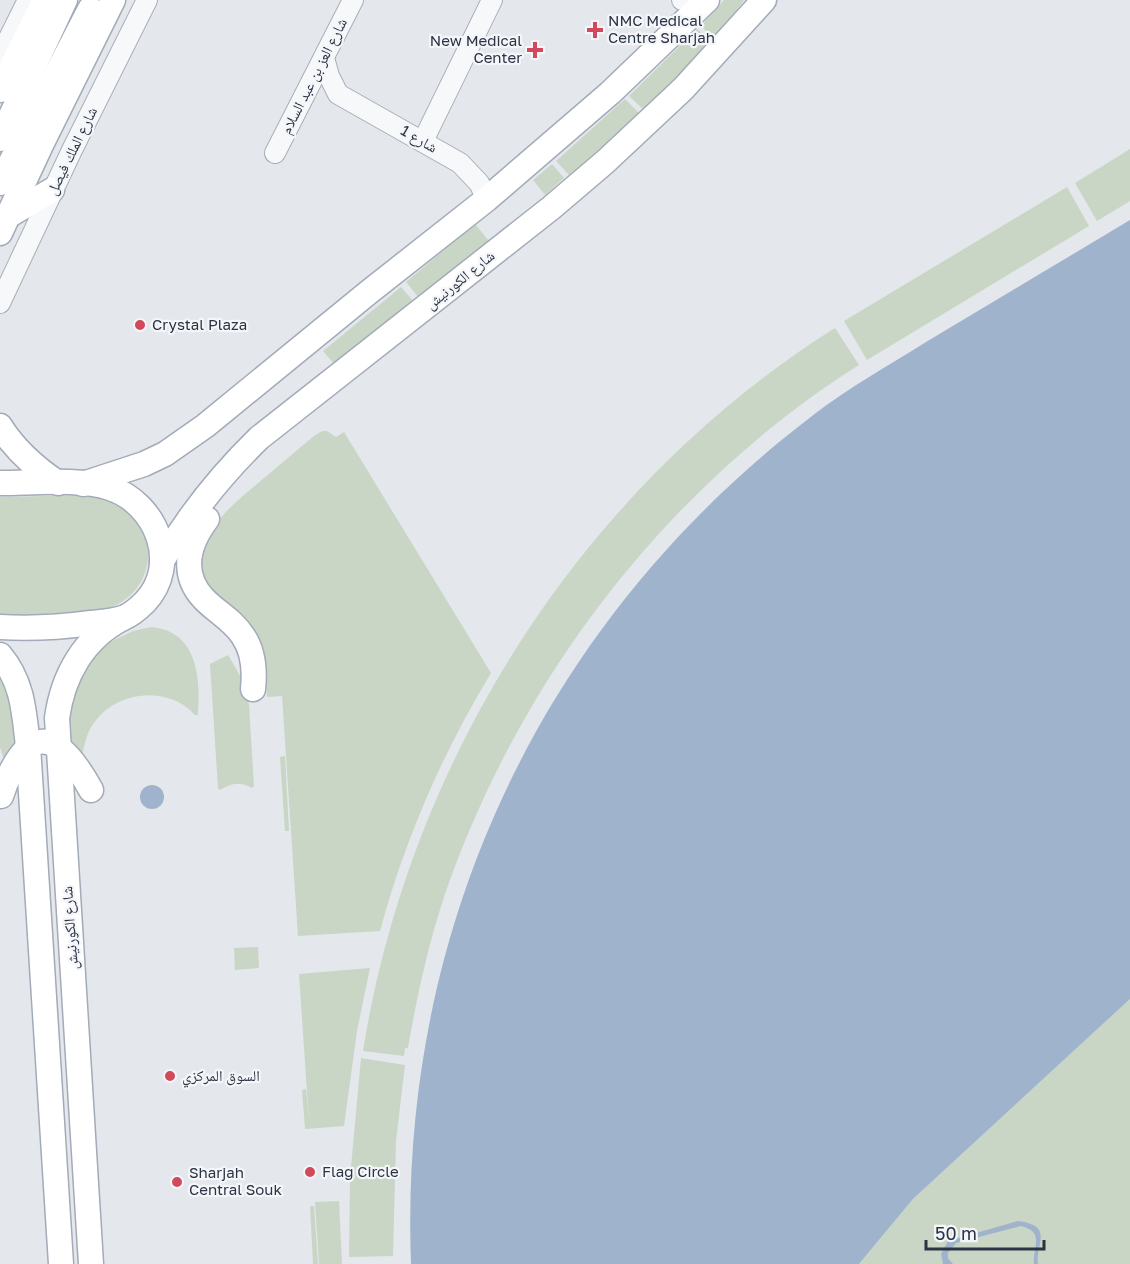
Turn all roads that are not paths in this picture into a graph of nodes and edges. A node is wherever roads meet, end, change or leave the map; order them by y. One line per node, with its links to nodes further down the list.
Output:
1 (28, 0): 12 (street)
2 (45, 0): 14 (main road)
3 (65, 0): 17 (main road)
4 (95, 0): 20 (main road)
5 (113, 0): 23 (main road)
6 (147, 0): 21 (street, شارع الملك فيصل)
7 (353, 0): 13 (street, شارع العز بن عبد السلام)
8 (492, 0): 18 (street)
9 (682, 0): 11 (street)
10 (764, 0): 26 (main road, شارع الكورنيش)
11 (707, 1): 22 (main road)
12 (0, 56)
13 (324, 58): 15 (street); 16 (street, شارع العز بن عبد السلام)
14 (0, 90)
15 (338, 94): 16 (street); 18 (street, شارع 1)
16 (301, 101): 19 (street, شارع العز بن عبد السلام)
17 (0, 139)
18 (423, 141): 22 (street, شارع 1)
19 (275, 153)
20 (0, 183)
21 (52, 190): 23 (main road); 24 (street, شارع الملك فيصل)
22 (487, 199): 29 (main road)
23 (4, 225)
24 (0, 303)
25 (0, 426): 28 (main road)
26 (259, 438): 30 (main road, شارع الكورنيش); 34 (main road)
27 (0, 483): 28 (main road)
28 (58, 483): 29 (main road)
29 (83, 484): 30 (main road)
30 (162, 561): 31 (main road, شارع الكورنيش)
31 (123, 618): 32 (main road); 36 (main road, شارع الكورنيش)
32 (0, 627)
33 (0, 655): 35 (main road, شارع الكورنيش)
34 (253, 689)
35 (28, 746): 36 (main road); 38 (main road); 39 (main road, شارع الكورنيش)
36 (58, 746): 37 (main road); 40 (main road, شارع الكورنيش)
37 (91, 790)
38 (2, 796)
39 (61, 1264)
40 (91, 1264)

